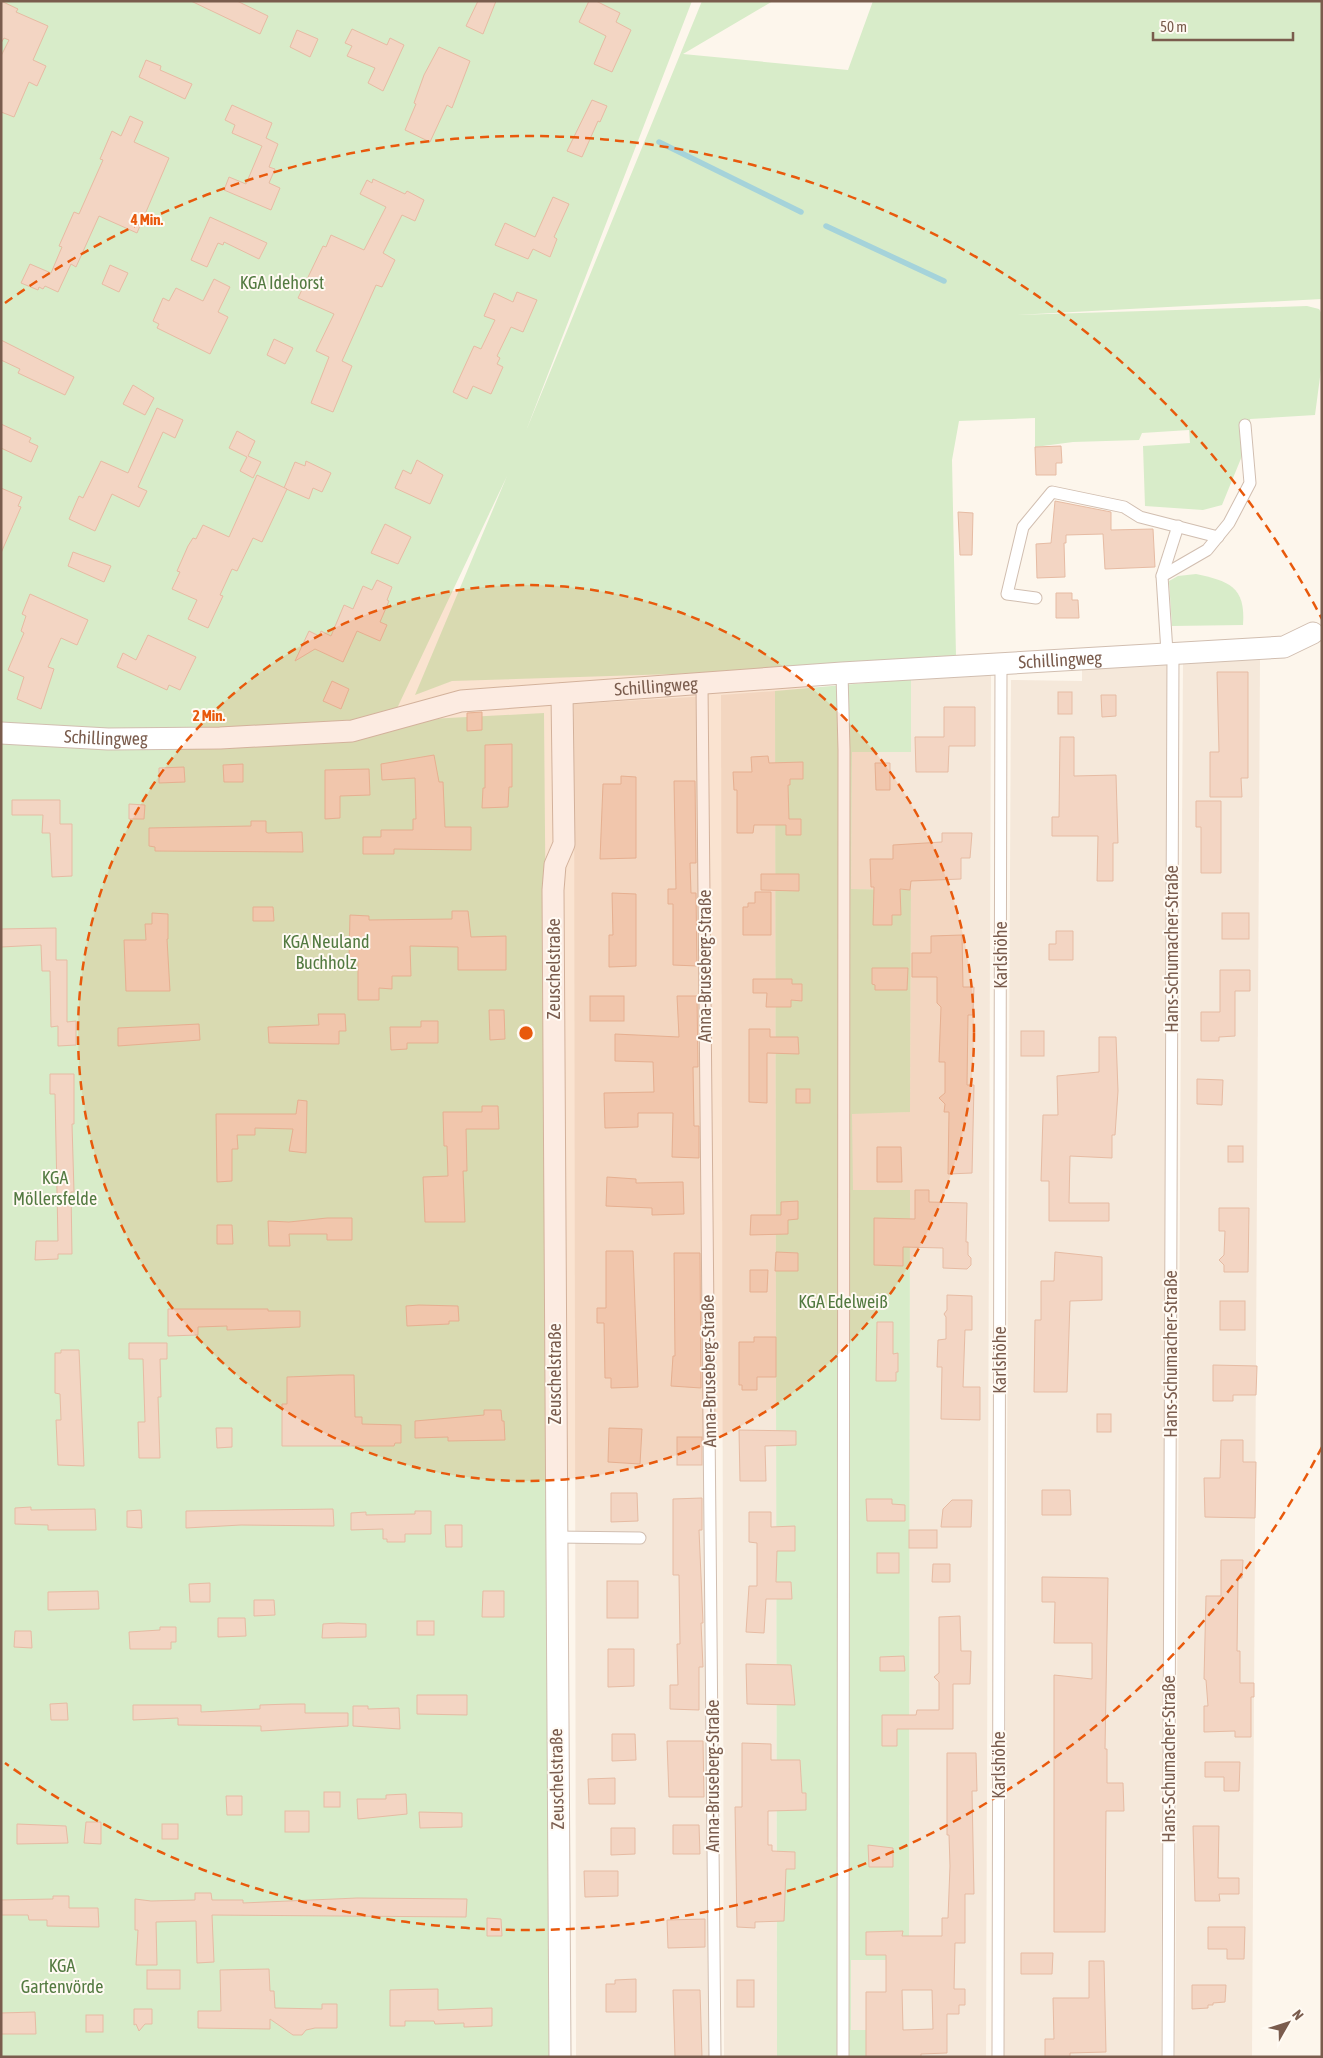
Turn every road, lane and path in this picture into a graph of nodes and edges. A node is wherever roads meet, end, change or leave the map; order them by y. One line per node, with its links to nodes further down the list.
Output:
1 (1245, 425): 3 (lane)
2 (1178, 526): 3 (lane); 4 (lane); 5 (lane)
3 (1218, 536): 4 (lane)
4 (1162, 576): 7 (lane, Hans-Schumacher-Straße)
5 (1036, 598)
6 (1312, 634): 7 (street, Schillingweg)
7 (1170, 652): 8 (street, Schillingweg); 19 (lane, Hans-Schumacher-Straße)
8 (1001, 664): 9 (street, Schillingweg); 18 (lane, Karlshöhe)
9 (842, 673): 10 (street, Schillingweg); 17 (lane)
10 (702, 685): 11 (street, Schillingweg); 16 (lane, Anna-Bruseberg-Straße)
11 (562, 694): 12 (street, Schillingweg); 13 (street, Zeuschelstraße)
12 (1, 733)
13 (555, 1537): 14 (lane); 15 (street, Zeuschelstraße)
14 (640, 1538)
15 (560, 2057)
16 (715, 2057)
17 (844, 2057)
18 (998, 2057)
19 (1168, 2057)

